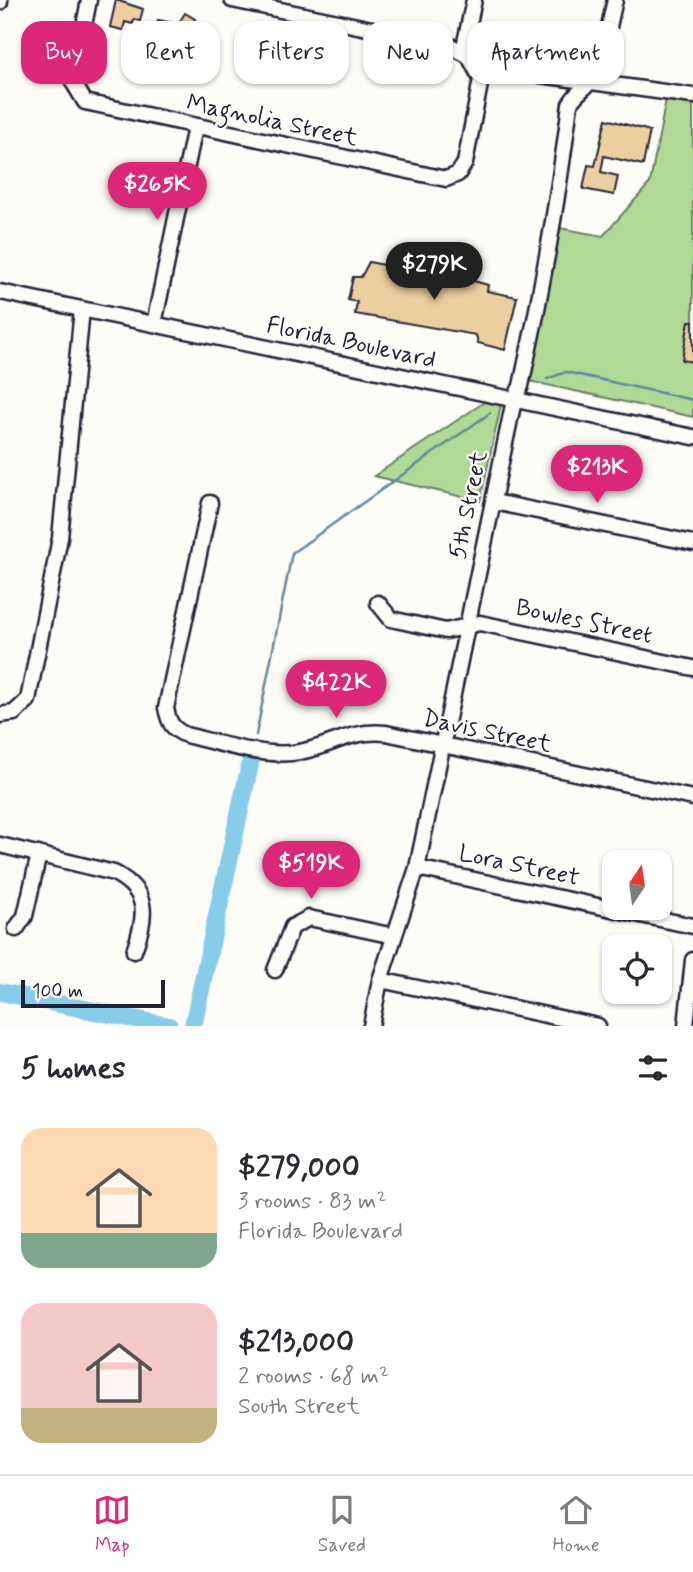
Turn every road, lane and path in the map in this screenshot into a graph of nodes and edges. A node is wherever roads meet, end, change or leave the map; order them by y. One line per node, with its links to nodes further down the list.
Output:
1 (89, 0): 13 (street, Magnolia Street)
2 (232, 0): 9 (street)
3 (474, 0): 5 (street)
4 (615, 0): 6 (street, 5th Street)
5 (470, 21)
6 (610, 21)
7 (467, 33): 8 (street)
8 (467, 52)
9 (467, 54)
10 (480, 84): 13 (street, Magnolia Street)
11 (588, 84): 12 (street); 17 (street, 5th Street)
12 (693, 96)
13 (195, 127): 16 (street)
14 (0, 292): 15 (street, Florida Boulevard)
15 (82, 309): 16 (street, Florida Boulevard); 25 (street)
16 (154, 324): 17 (street, Florida Boulevard)
17 (514, 400): 18 (street, Florida Boulevard); 19 (street, 5th Street)
18 (693, 437)
19 (494, 502): 21 (street); 23 (street, 5th Street)
20 (210, 503): 26 (street, Davis Street)
21 (693, 543)
22 (378, 603): 23 (street, Bowles Street)
23 (467, 627): 24 (street, Bowles Street); 26 (street, 5th Street)
24 (693, 668)
25 (0, 715)
26 (442, 745): 27 (street, Davis Street); 30 (street, 5th Street)
27 (693, 798)
28 (0, 845): 29 (street)
29 (39, 854): 32 (street); 34 (street)
30 (417, 868): 31 (street, Lora Street); 33 (street, 5th Street)
31 (693, 926)
32 (16, 929)
33 (394, 936): 36 (street); 37 (street, 5th Street)
34 (134, 951)
35 (693, 960): 40 (street)
36 (275, 970)
37 (380, 980): 38 (street, 5th Street); 39 (street)
38 (371, 1026)
39 (598, 1026)
40 (686, 1026)

